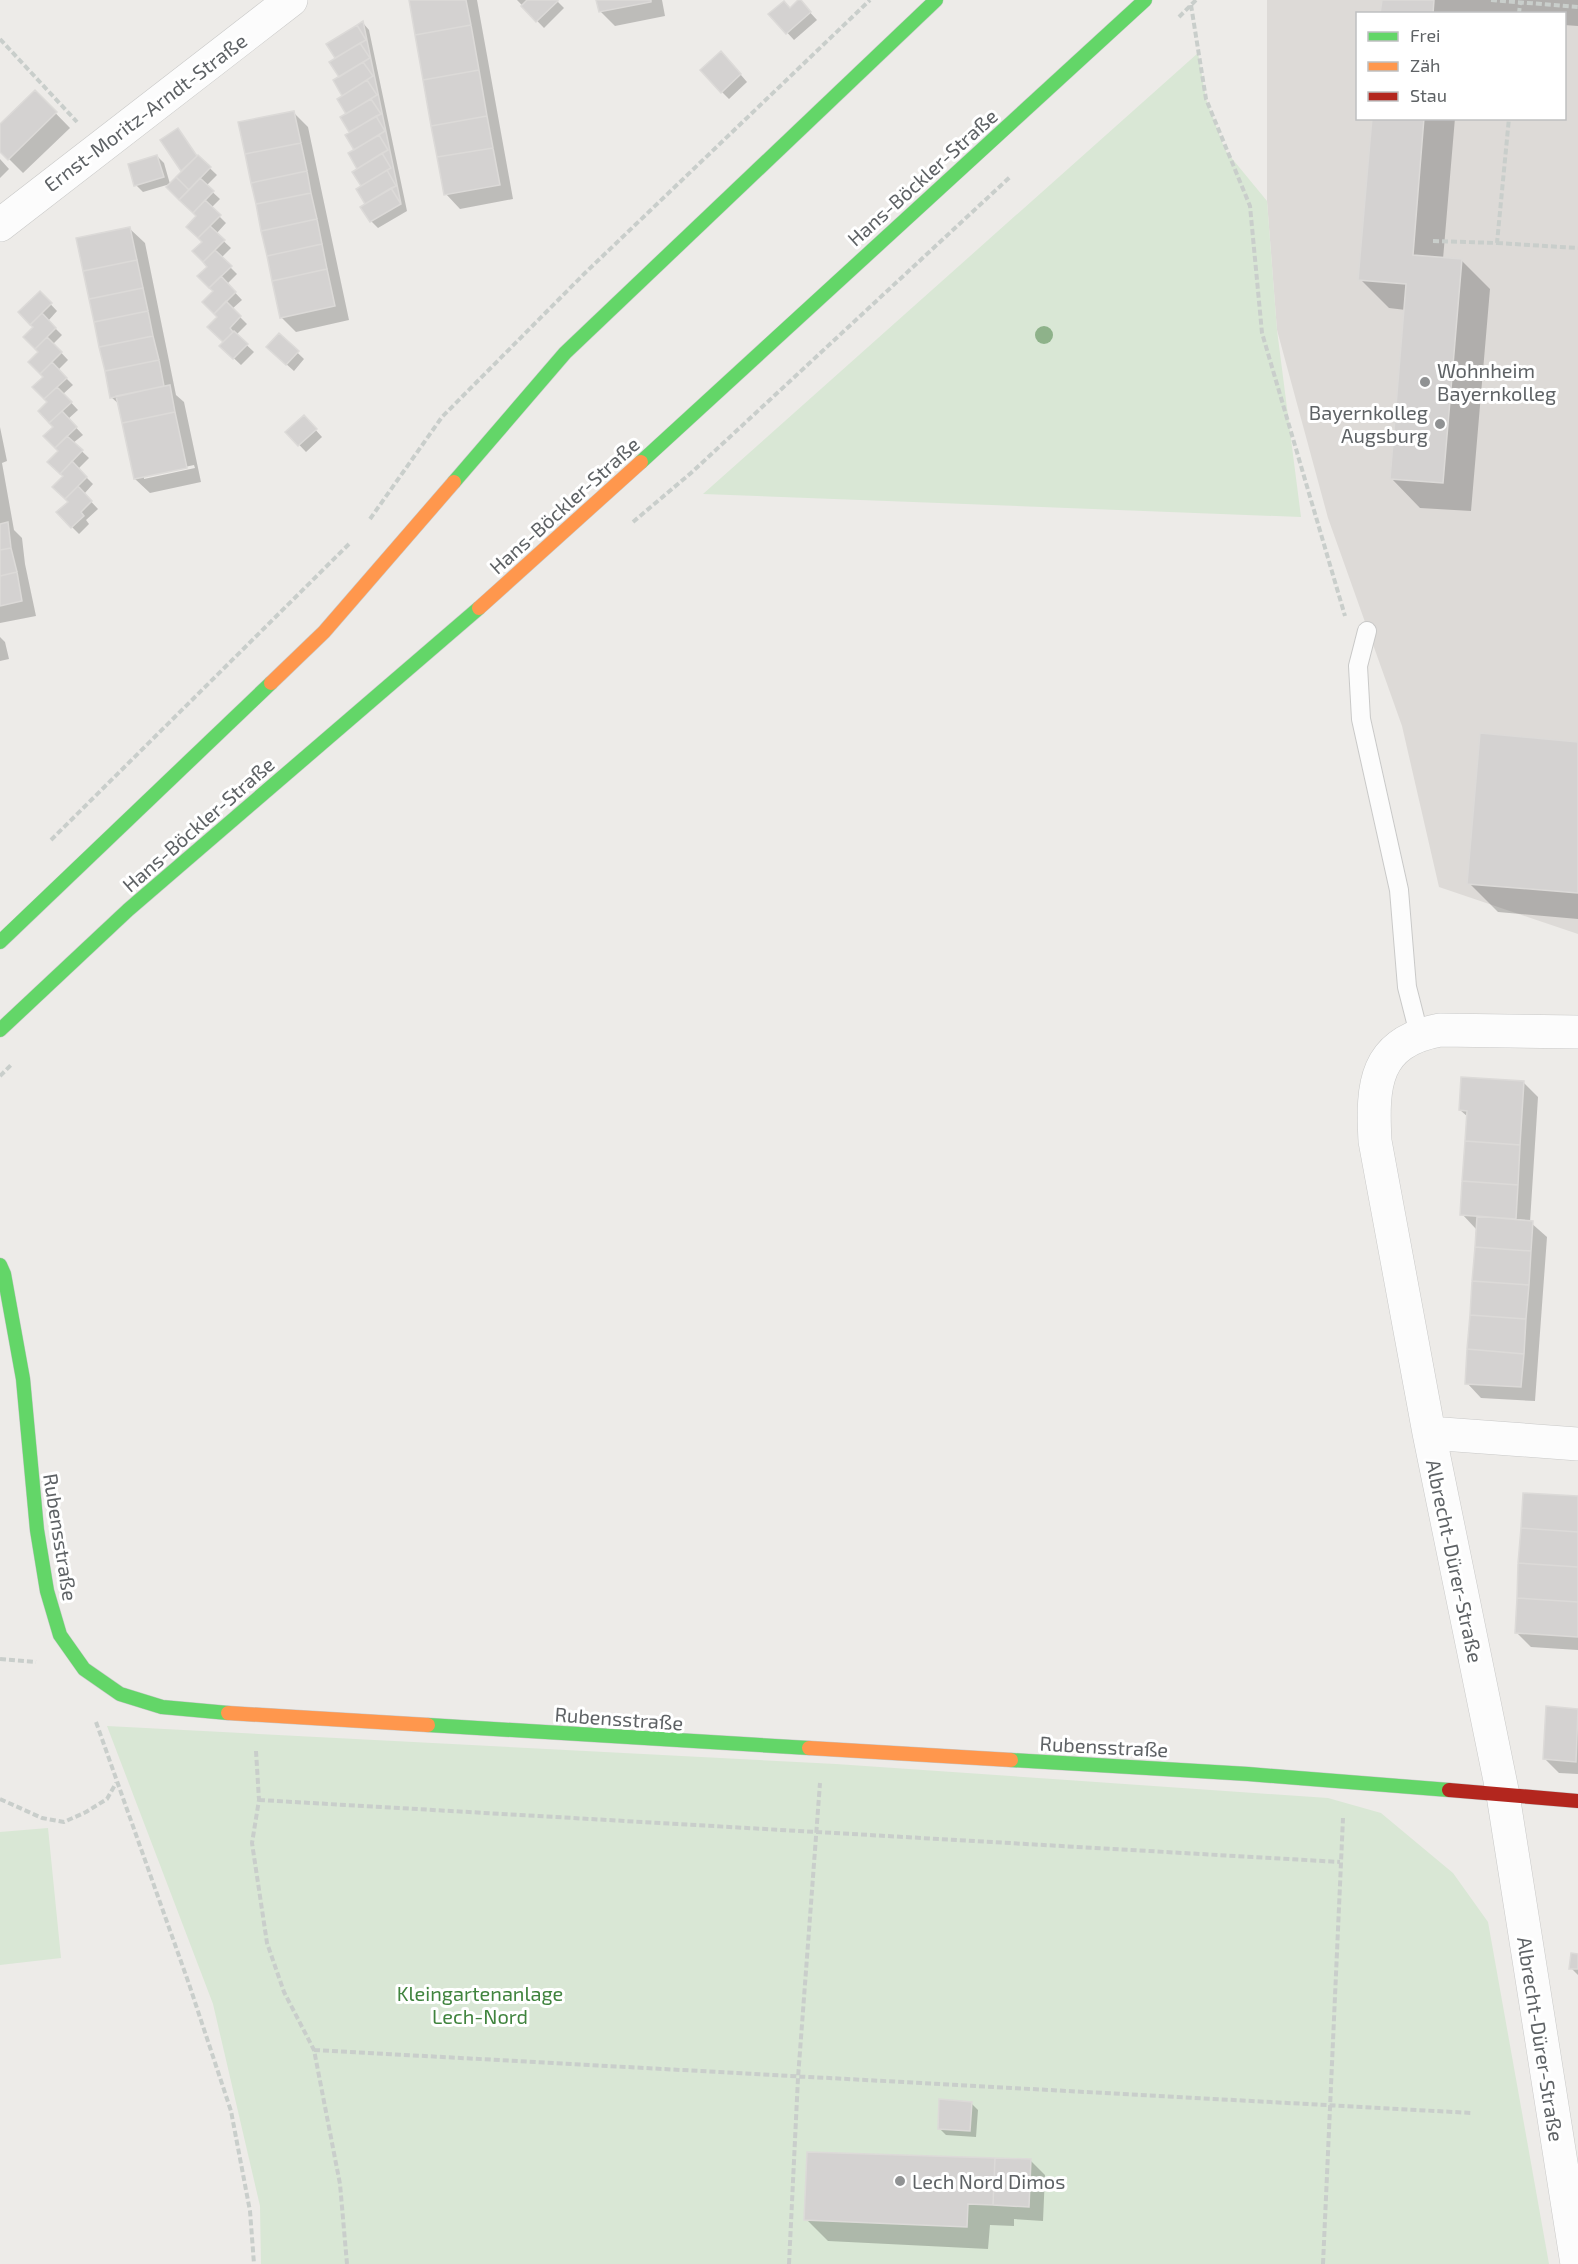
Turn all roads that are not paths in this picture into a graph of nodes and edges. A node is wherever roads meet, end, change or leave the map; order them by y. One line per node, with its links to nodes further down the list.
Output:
1 (291, 0): 4 (street, Ernst-Moritz-Arndt-Straße)
2 (936, 0): 6 (main road)
3 (1145, 0): 7 (main road, Hans-Böckler-Straße)
4 (0, 225)
5 (1367, 630): 9 (lane)
6 (0, 942)
7 (0, 1030)
8 (1578, 1032): 9 (street, Albrecht-Dürer-Straße)
9 (1419, 1034): 11 (street, Albrecht-Dürer-Straße)
10 (0, 1265): 13 (main road, Rubensstraße)
11 (1429, 1433): 12 (street); 13 (street, Albrecht-Dürer-Straße)
12 (1578, 1444)
13 (1503, 1795): 14 (main road, Rubensstraße); 15 (street, Albrecht-Dürer-Straße)
14 (1578, 1801)
15 (1577, 2264)

